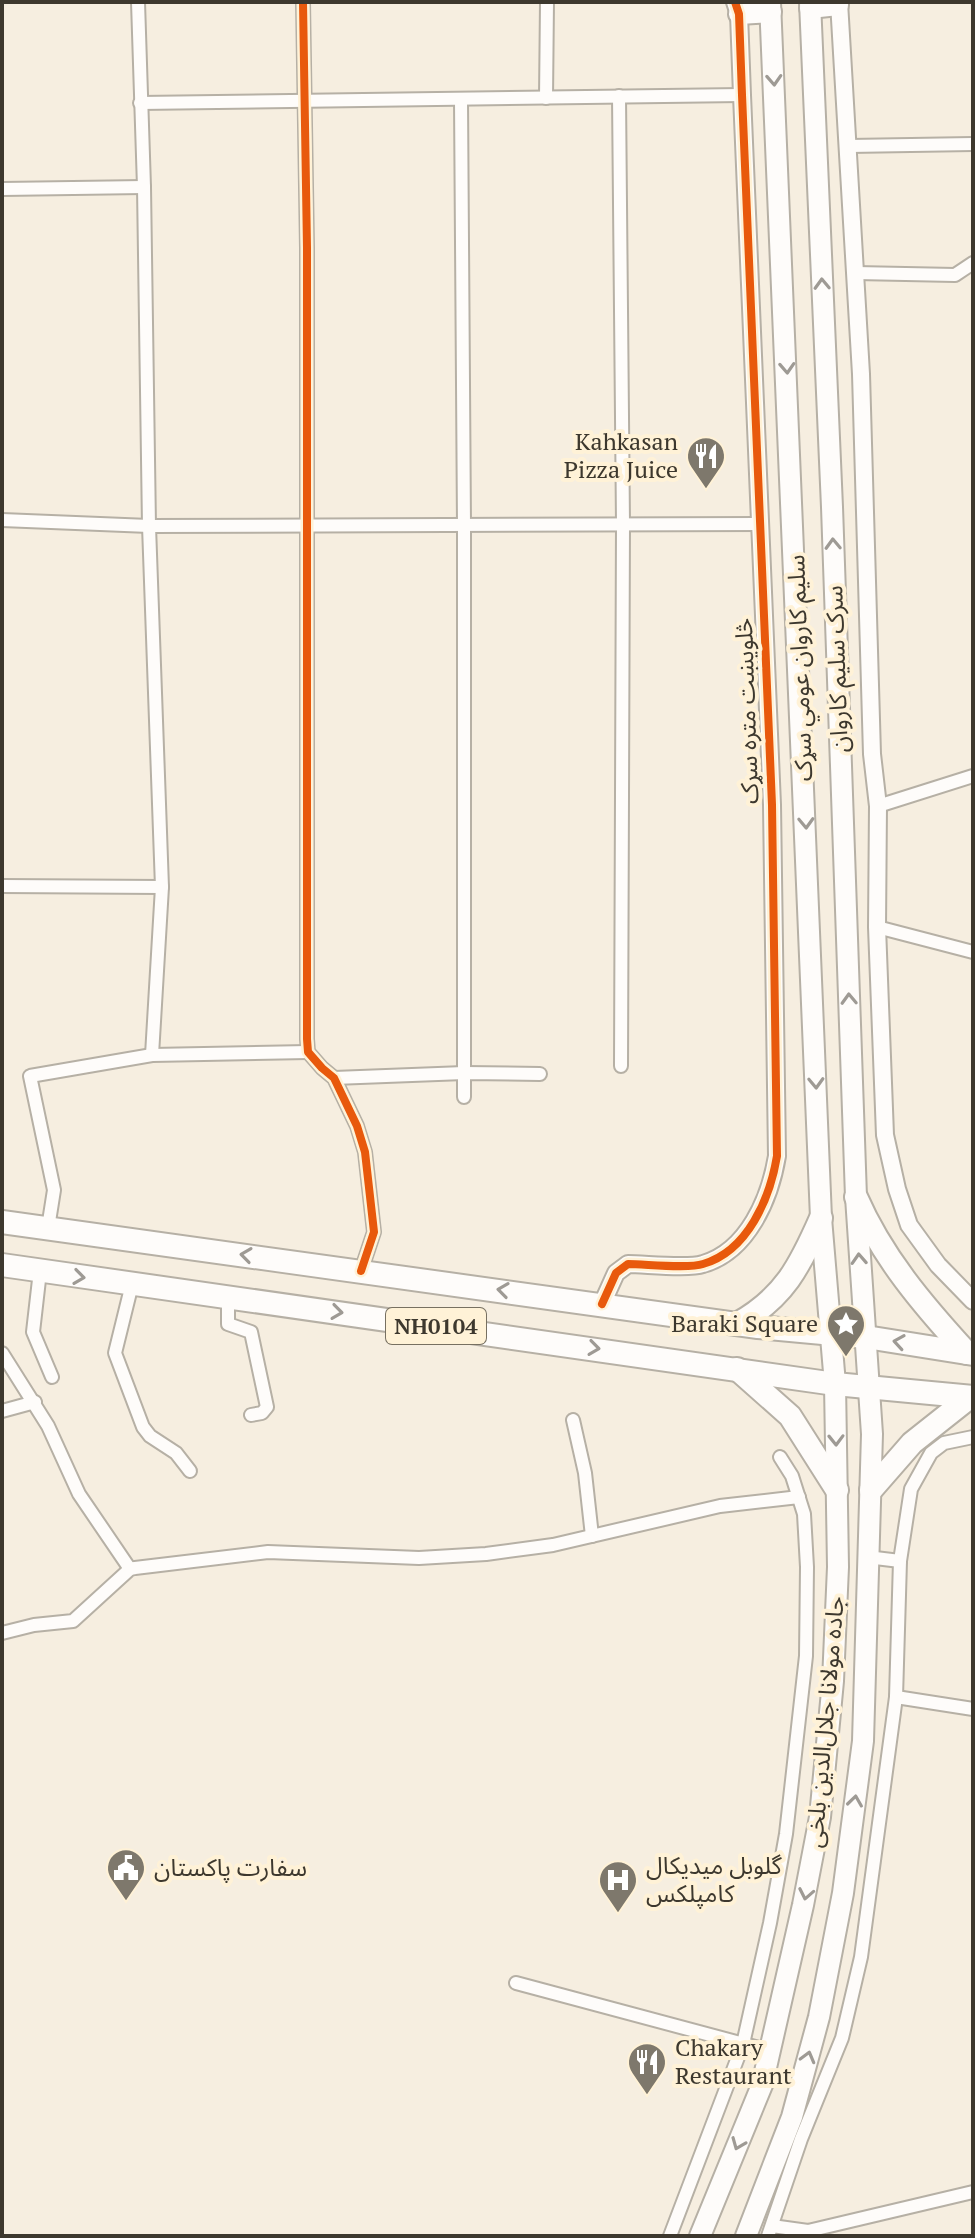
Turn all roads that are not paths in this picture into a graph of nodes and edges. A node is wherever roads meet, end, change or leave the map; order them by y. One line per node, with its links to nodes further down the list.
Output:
1 (138, 2): 13 (street)
2 (303, 2): 12 (street)
3 (547, 2): 10 (street)
4 (838, 4): 5 (main road); 15 (street)
5 (810, 5): 39 (main road, سرک سلیم کاروان, one-way to 5)
6 (770, 7): 7 (main road); 40 (main road, سلیم کاروان عومي سړک, one-way to 40)
7 (737, 8): 8 (street, څلویښت متره سړک)
8 (742, 95): 9 (street); 22 (street, څلویښت متره سړک)
9 (619, 96): 10 (street); 21 (street)
10 (546, 98): 11 (street)
11 (461, 100): 12 (street); 24 (street)
12 (303, 101): 13 (street); 23 (street)
13 (140, 103): 16 (street)
14 (973, 144): 15 (street)
15 (849, 146): 19 (street)
16 (144, 187): 17 (street); 25 (street)
17 (2, 189)
18 (973, 263): 19 (street)
19 (856, 273): 27 (street)
20 (2, 520): 25 (street)
21 (623, 524): 22 (street); 24 (street); 34 (street)
22 (760, 524): 49 (street, څلویښت متره سړک)
23 (308, 525): 24 (street); 25 (street); 32 (street)
24 (464, 525): 35 (street)
25 (149, 526): 29 (street)
26 (973, 776): 27 (street)
27 (878, 806): 30 (street)
28 (2, 886): 29 (street)
29 (162, 887): 33 (street)
30 (877, 927): 31 (street); 48 (street)
31 (972, 956)
32 (308, 1052): 33 (street); 37 (street)
33 (152, 1055): 42 (street)
34 (621, 1066)
35 (464, 1073): 36 (street); 37 (street); 38 (street)
36 (540, 1074)
37 (334, 1078): 45 (street)
38 (464, 1097)
39 (856, 1197): 52 (main road, سرک سلیم کاروان, one-way to 39); 54 (highway)
40 (821, 1218): 50 (highway); 51 (main road, سلیم کاروان عومي سړک)
41 (2, 1222): 42 (highway, NH0104)
42 (48, 1228): 45 (highway, NH0104, one-way to 42)
43 (2, 1265): 44 (highway, NH0104)
44 (40, 1271): 46 (highway, NH0104, one-way to 46); 56 (street)
45 (361, 1271): 49 (highway, NH0104, one-way to 45)
46 (132, 1284): 47 (highway, NH0104); 66 (street)
47 (228, 1297): 55 (highway, NH0104, one-way to 55); 62 (street)
48 (973, 1301)
49 (602, 1304): 50 (highway, NH0104)
50 (737, 1324): 51 (highway, NH0104)
51 (830, 1334): 52 (highway, NH0104); 57 (main road, جاده مولانا جلال‌الدین بلخی)
52 (866, 1337): 54 (highway, NH0104, one-way to 52); 58 (main road, جاده مولانا جلال‌الدین بلخی)
53 (2, 1353): 60 (street)
54 (970, 1353)
55 (736, 1368): 57 (highway, NH0104); 67 (highway)
56 (52, 1377)
57 (835, 1384): 58 (highway, NH0104); 67 (main road, جاده مولانا جلال‌الدین بلخی, one-way to 67)
58 (870, 1386): 59 (highway, NH0104); 68 (main road, جاده مولانا جلال‌الدین بلخی)
59 (972, 1397): 68 (highway)
60 (35, 1402): 61 (street); 73 (street)
61 (2, 1411)
62 (251, 1415)
63 (573, 1420): 70 (street)
64 (973, 1437): 72 (street)
65 (780, 1457): 69 (street)
66 (190, 1471)
67 (837, 1490): 79 (main road, جاده مولانا جلال‌الدین بلخی, one-way to 79)
68 (871, 1490): 71 (main road, جاده مولانا جلال‌الدین بلخی)
69 (799, 1497): 70 (street); 78 (street)
70 (592, 1536): 73 (street)
71 (867, 1557): 72 (street); 84 (main road, جاده مولانا جلال‌الدین بلخی, one-way to 71)
72 (900, 1561): 75 (street)
73 (130, 1569): 74 (street)
74 (2, 1633)
75 (896, 1697): 76 (street); 81 (street)
76 (973, 1709)
77 (516, 1983): 78 (street)
78 (743, 2044): 79 (street); 82 (street)
79 (770, 2051): 83 (main road, جاده مولانا جلال‌الدین بلخی, one-way to 83)
80 (973, 2192): 81 (street)
81 (770, 2231)
82 (670, 2236)
83 (700, 2236)
84 (746, 2236)

